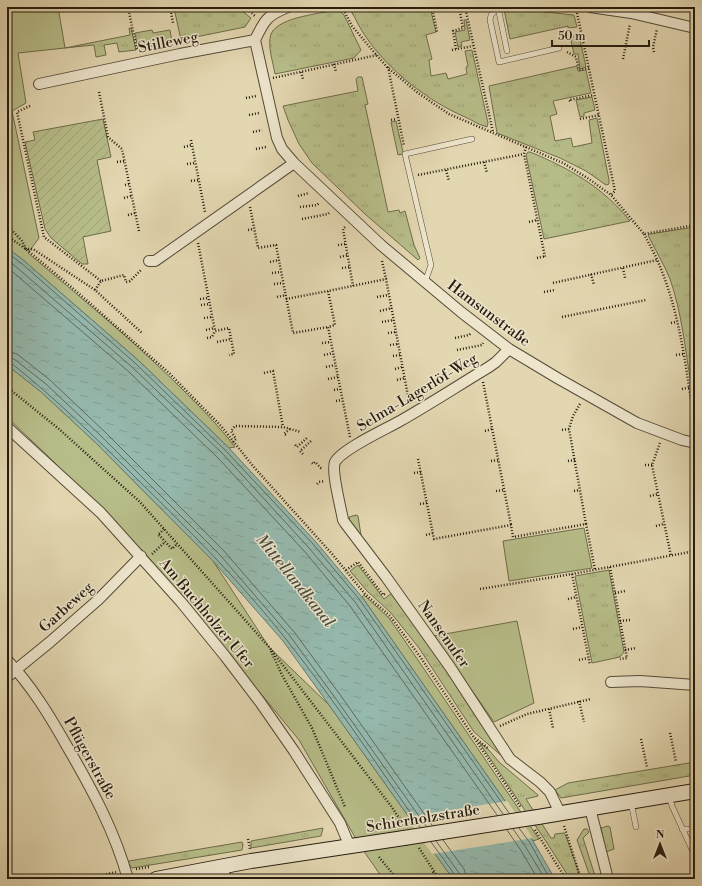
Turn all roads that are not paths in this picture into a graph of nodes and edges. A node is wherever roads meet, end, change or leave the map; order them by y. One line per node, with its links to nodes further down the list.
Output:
1 (288, 7): 5 (street)
2 (590, 7): 4 (street)
3 (498, 8): 6 (lane); 7 (lane)
4 (695, 28)
5 (255, 40): 8 (street, Stilleweg); 10 (street, Hamsunstraße)
6 (559, 48)
7 (508, 51)
8 (39, 84)
9 (472, 139): 12 (lane)
10 (294, 163): 11 (street); 12 (street, Hamsunstraße)
11 (149, 261)
12 (425, 283): 13 (street, Hamsunstraße)
13 (509, 349): 15 (street, Hamsunstraße); 16 (street, Selma-Lagerlöf-Weg)
14 (7, 427): 17 (street, Am Buchholzer Ufer)
15 (695, 443)
16 (338, 458): 27 (street, Nansenufer)
17 (145, 556): 19 (street, Garbeweg); 31 (street, Am Buchholzer Ufer)
18 (7, 660): 19 (street, Pflügerstraße)
19 (16, 670): 20 (street, Garbeweg); 34 (street, Pflügerstraße)
20 (7, 677)
21 (611, 682): 22 (street)
22 (695, 685)
23 (695, 791): 24 (street, Schierholzstraße)
24 (668, 795): 25 (street, Schierholzstraße); 29 (lane)
25 (631, 802): 26 (street, Schierholzstraße); 28 (lane)
26 (590, 808): 27 (street, Schierholzstraße); 36 (street)
27 (560, 813): 31 (street, Schierholzstraße, bridge)
28 (636, 827)
29 (682, 829): 30 (lane); 32 (lane)
30 (695, 829)
31 (350, 846): 33 (street, Schierholzstraße)
32 (695, 856)
33 (224, 873): 35 (street, Schierholzstraße)
34 (128, 879)
35 (156, 879)
36 (608, 879)

